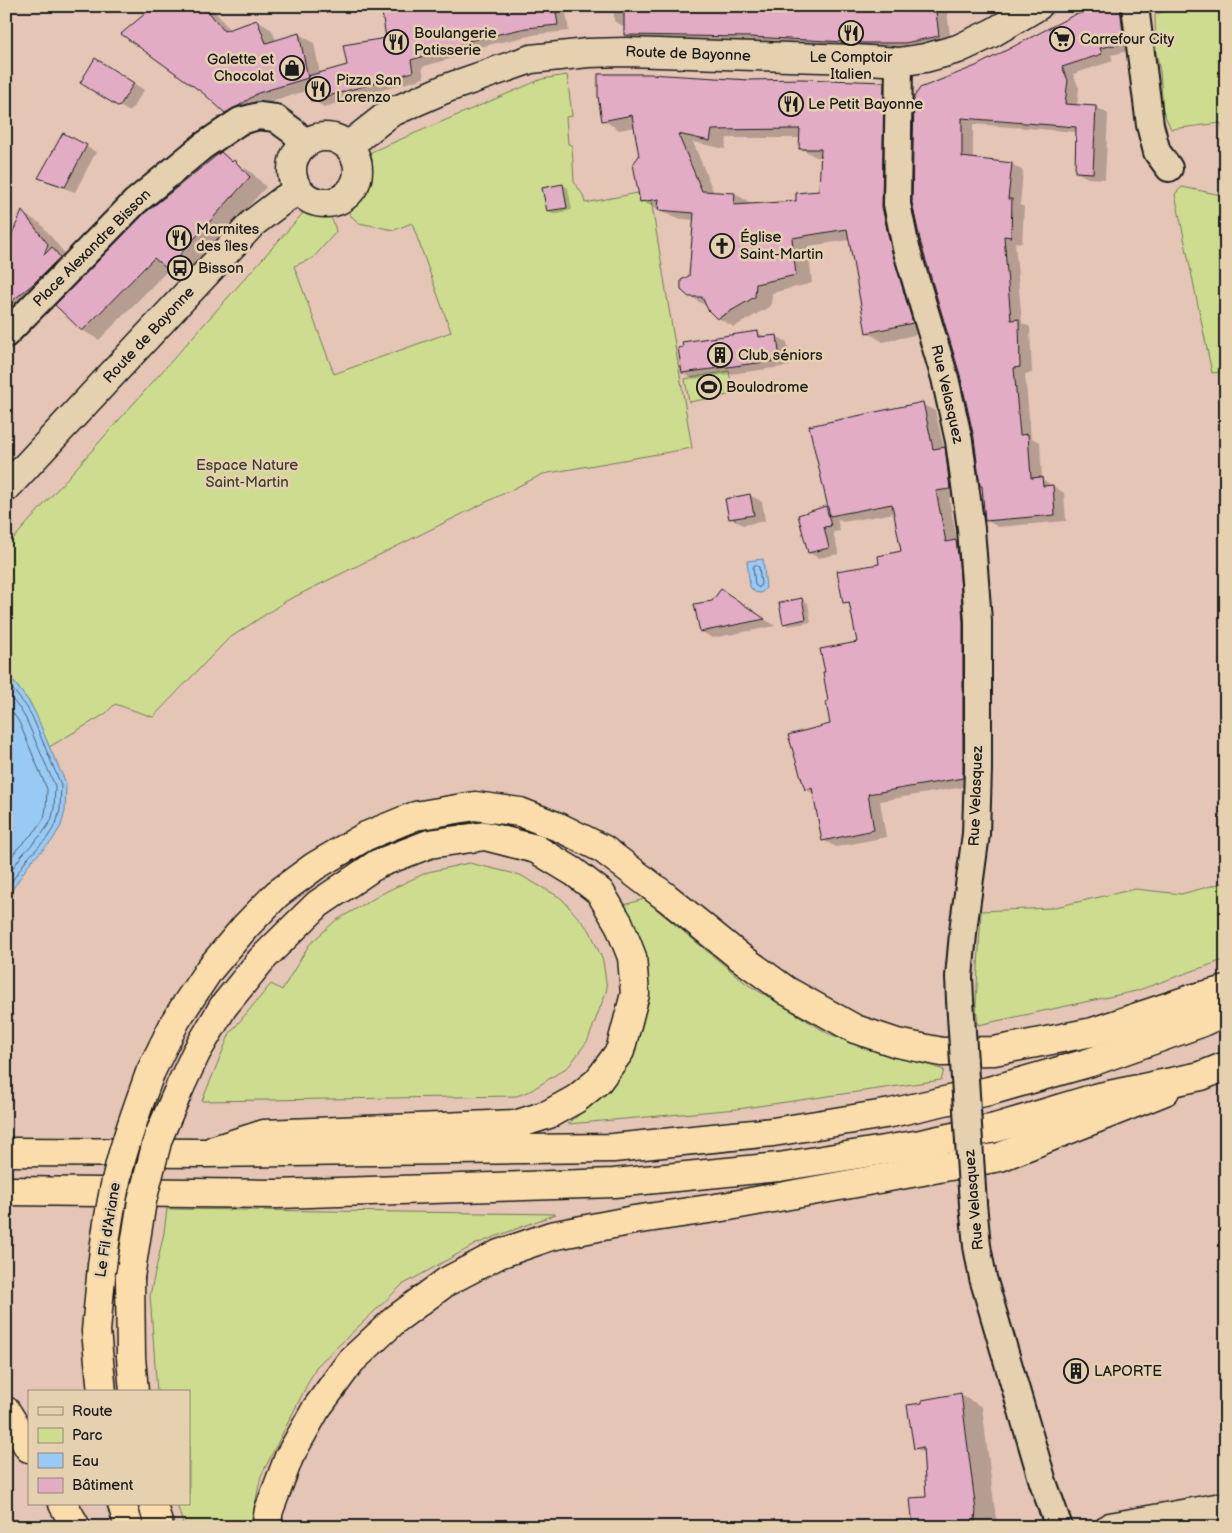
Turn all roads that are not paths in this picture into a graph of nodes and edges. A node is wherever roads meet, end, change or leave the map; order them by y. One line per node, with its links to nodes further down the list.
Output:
1 (1038, 6): 3 (street, Route de Bayonne)
2 (1135, 6): 6 (street)
3 (899, 62): 5 (street, Route de Bayonne); 29 (street, Rue Velasquez, bridge)
4 (305, 144): 5 (street); 7 (street); 8 (street, Place Alexandre Bisson)
5 (348, 146): 7 (street)
6 (1169, 168)
7 (299, 190): 9 (street, Route de Bayonne)
8 (6, 334)
9 (6, 488)
10 (1226, 990): 16 (highway, Le Fil d'Ariane, bridge)
11 (1226, 1011): 14 (highway)
12 (1214, 1071): 15 (highway); 28 (highway)
13 (6, 1152): 14 (highway)
14 (205, 1153): 17 (highway, Le Fil d'Ariane, bridge)
15 (6, 1191)
16 (102, 1390)
17 (134, 1390)
18 (6, 1412): 19 (highway)
19 (28, 1446)
20 (63, 1506): 25 (highway)
21 (123, 1506): 26 (highway)
22 (154, 1506): 27 (highway)
23 (1226, 1507): 30 (street)
24 (1226, 1521): 31 (street)
25 (76, 1527)
26 (129, 1527)
27 (159, 1527)
28 (266, 1527)
29 (1060, 1527)
30 (1110, 1527)
31 (1192, 1527)

